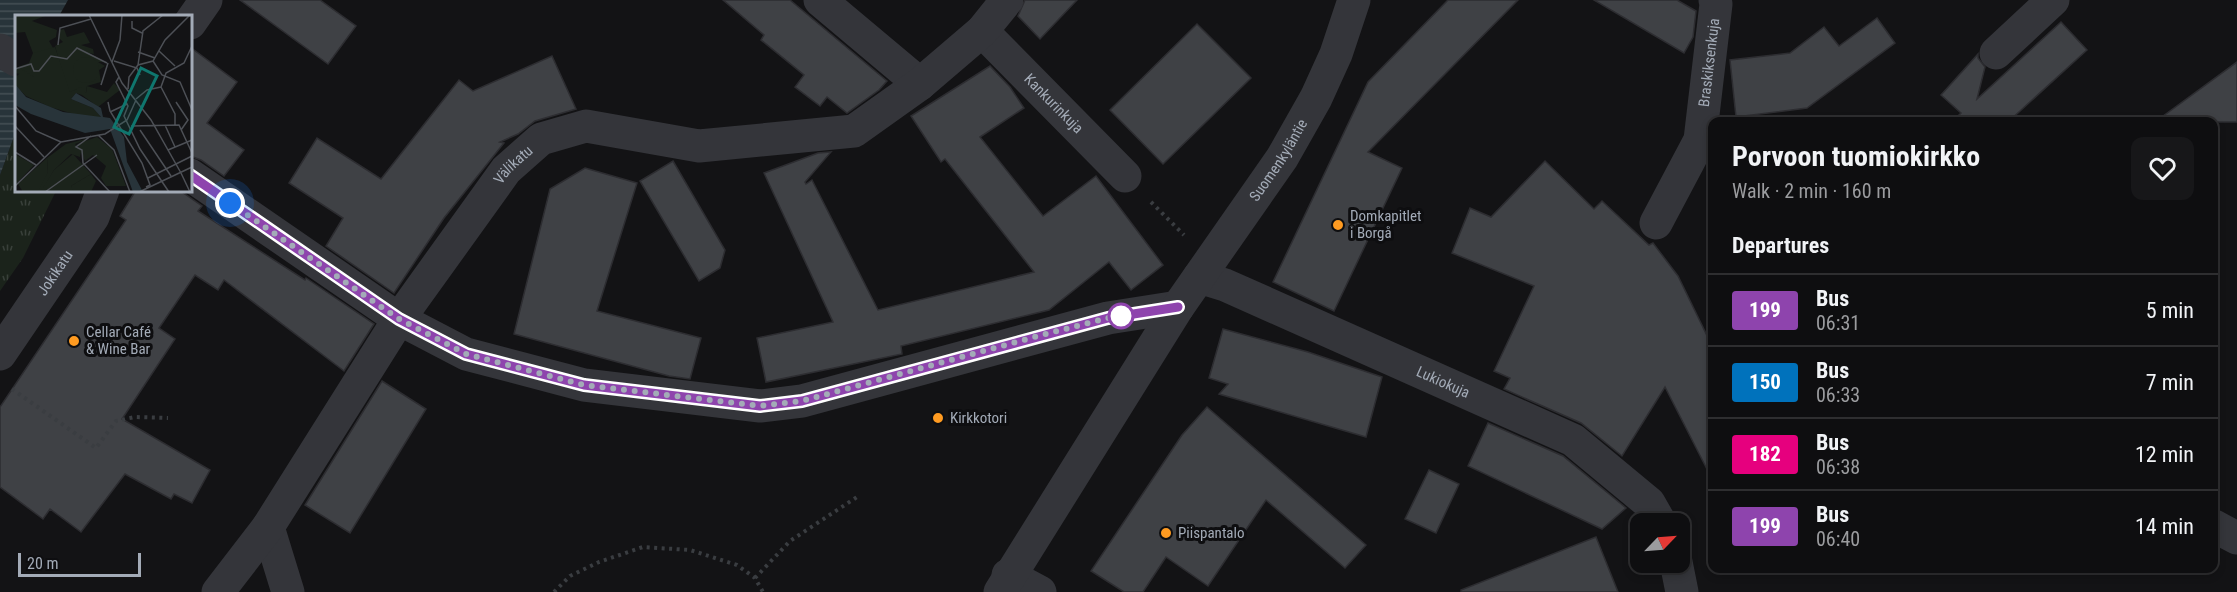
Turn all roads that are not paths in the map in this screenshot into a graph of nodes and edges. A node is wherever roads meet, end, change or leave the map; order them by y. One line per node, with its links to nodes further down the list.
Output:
1 (206, 0): 7 (street)
2 (820, 0): 12 (street)
3 (1007, 0): 8 (street, Välikatu)
4 (1354, 0): 17 (street, Suomenkyläntie)
5 (1715, 0): 16 (street, Braskiksenkuja)
6 (2053, 0): 10 (street)
7 (192, 20)
8 (982, 32): 12 (street, Välikatu); 14 (street, Kankurinkuja)
9 (0, 50): 11 (street)
10 (1996, 53)
11 (15, 59)
12 (920, 84): 19 (street, Välikatu)
13 (192, 176): 19 (street)
14 (1125, 176)
15 (102, 192): 20 (street, Jokikatu)
16 (1656, 223)
17 (1199, 277): 18 (street, Suomenkyläntie); 21 (street, Lukiokuja)
18 (1178, 307): 19 (street); 26 (street)
19 (399, 319): 22 (street, Välikatu)
20 (0, 354)
21 (1655, 513)
22 (268, 527): 27 (street, Välikatu); 28 (street)
23 (2218, 528): 24 (street)
24 (2237, 538)
25 (1678, 573): 30 (street)
26 (1004, 584): 29 (street)
27 (218, 592)
28 (288, 592)
29 (1040, 592)
30 (1682, 592)

